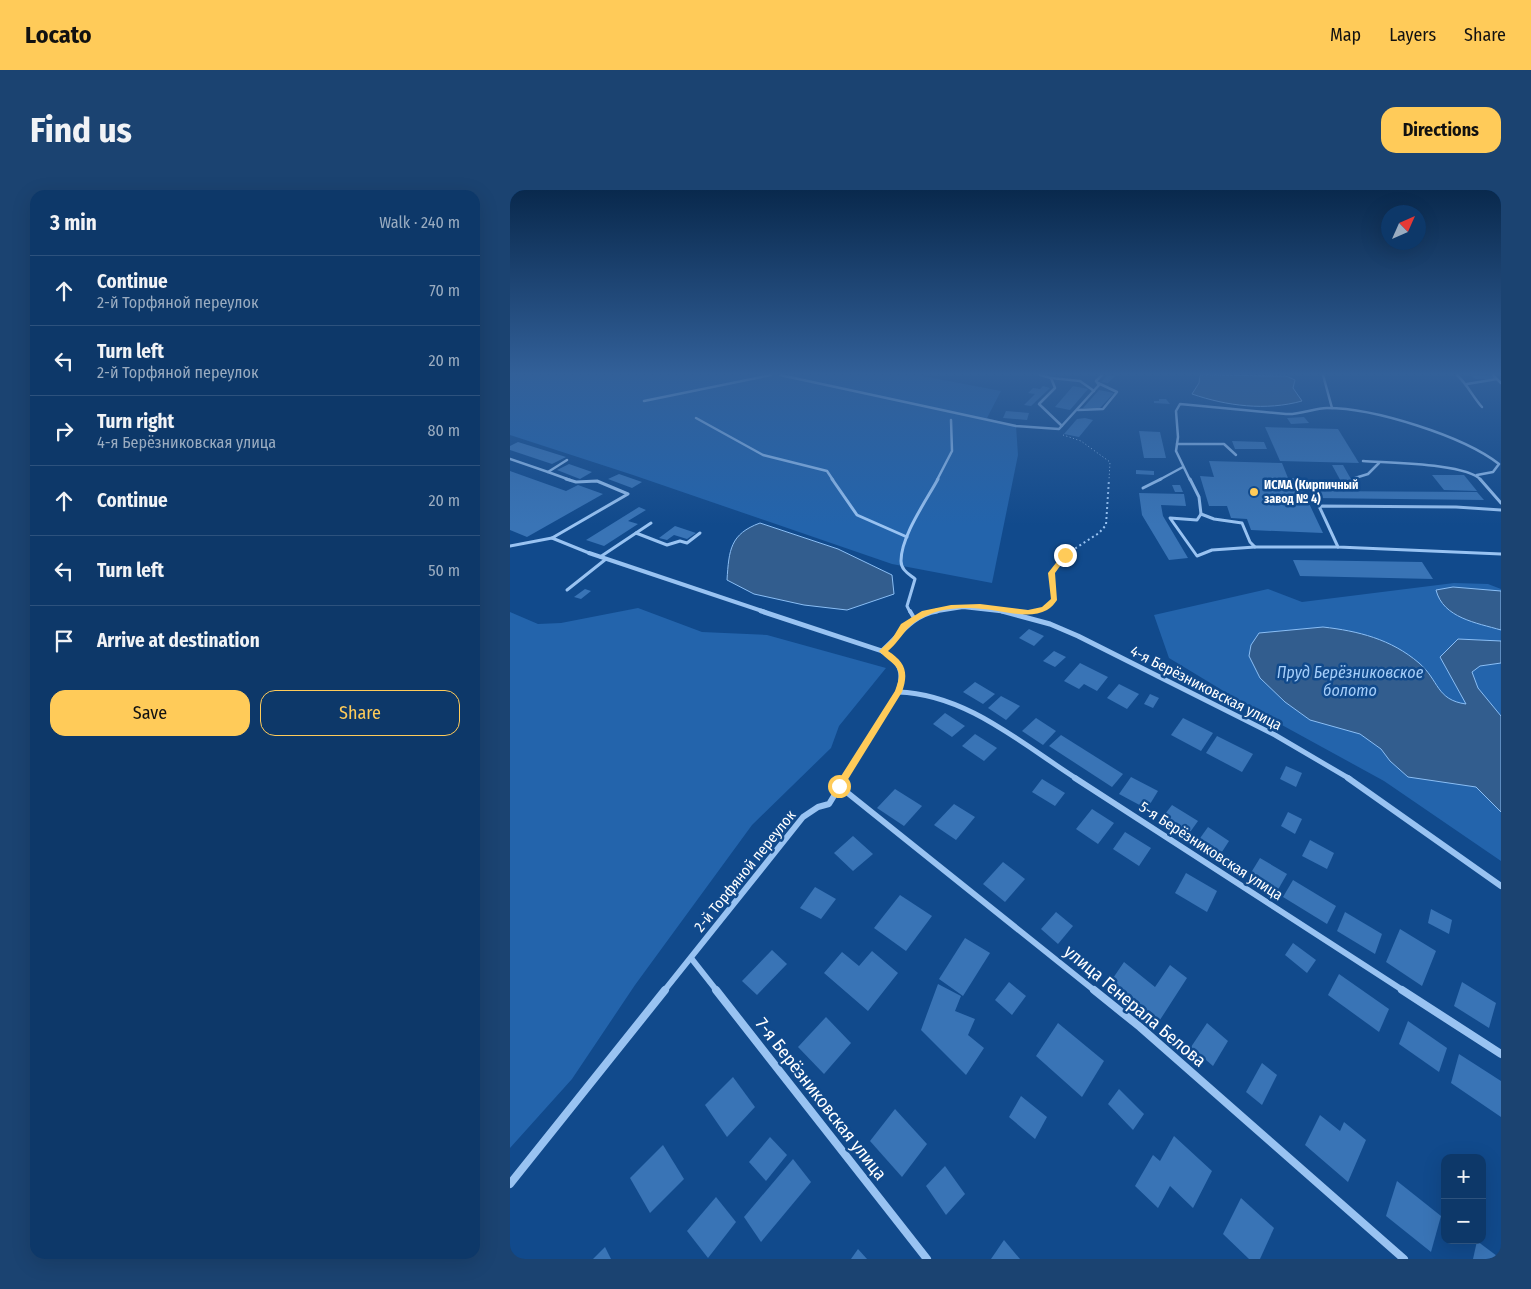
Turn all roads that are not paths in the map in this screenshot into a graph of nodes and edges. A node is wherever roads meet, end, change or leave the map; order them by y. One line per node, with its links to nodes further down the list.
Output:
1 (708, 425): 24 (lane)
2 (951, 425): 24 (lane)
3 (1011, 425): 6 (lane)
4 (1176, 425): 7 (lane)
5 (1409, 425): 15 (lane)
6 (1062, 426)
7 (1177, 444): 8 (lane); 13 (lane)
8 (1236, 455)
9 (510, 459): 14 (lane)
10 (567, 460): 14 (lane)
11 (1363, 461): 12 (lane)
12 (1379, 463): 15 (lane); 16 (lane)
13 (1183, 467): 17 (lane); 20 (lane)
14 (548, 472): 25 (lane)
15 (1477, 475): 18 (lane)
16 (1355, 478)
17 (1142, 488)
18 (1501, 503)
19 (1501, 510): 28 (lane)
20 (1202, 514): 27 (lane); 27 (lane)
21 (651, 523): 22 (lane)
22 (636, 533): 23 (lane); 31 (lane)
23 (700, 534)
24 (907, 536): 33 (lane)
25 (552, 538): 26 (lane); 29 (lane)
26 (510, 546)
27 (1255, 547): 28 (lane)
28 (1338, 547): 30 (lane)
29 (588, 553): 31 (street, 2-й Торфяной переулок)
30 (1501, 554)
31 (603, 558): 32 (lane); 34 (street, 2-й Торфяной переулок)
32 (567, 590)
33 (914, 618): 34 (street, 4-я Берёзниковская улица); 37 (street, 4-я Берёзниковская улица)
34 (882, 651): 35 (street, 2-й Торфяной переулок)
35 (898, 692): 36 (street, 2-й Торфяной переулок); 39 (street, 5-я Берёзниковская улица)
36 (839, 786): 38 (street, 2-й Торфяной переулок); 42 (street, улица Генерала Белова)
37 (1501, 886)
38 (691, 958): 40 (street, 2-й Торфяной переулок); 41 (street, 7-я Берёзниковская улица)
39 (1501, 1054)
40 (510, 1184)
41 (927, 1259)
42 (1404, 1259)

